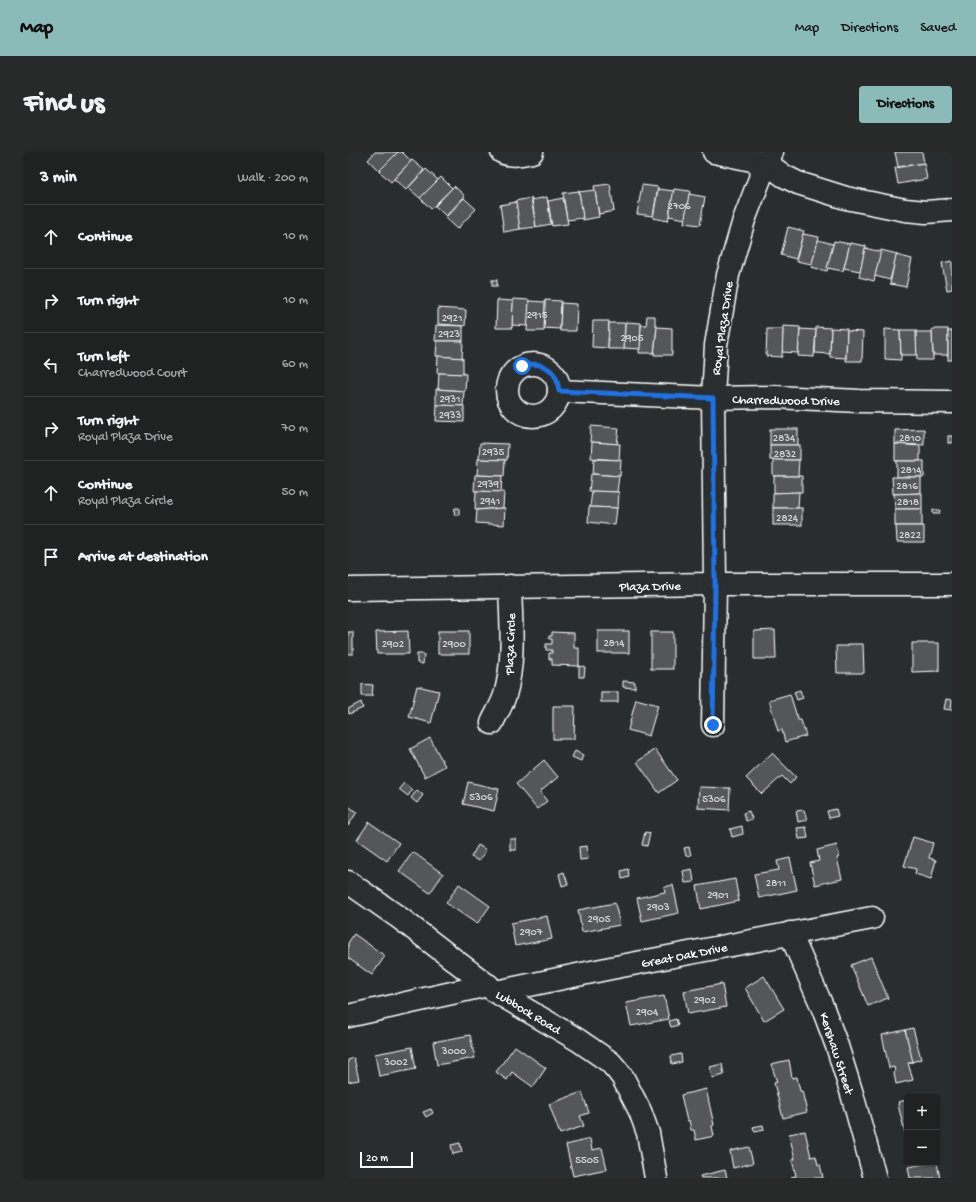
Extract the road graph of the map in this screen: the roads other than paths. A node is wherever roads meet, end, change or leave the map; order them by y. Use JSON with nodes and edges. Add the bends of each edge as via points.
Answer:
{"nodes":[{"id":1,"x":502,"y":152,"type":"edge"},
{"id":2,"x":532,"y":152,"type":"edge"},
{"id":3,"x":714,"y":152,"type":"edge"},
{"id":4,"x":769,"y":158,"type":"edge"},
{"id":5,"x":952,"y":210,"type":"edge"},
{"id":6,"x":559,"y":391,"type":"dead end"},
{"id":7,"x":713,"y":398,"type":"junction"},
{"id":8,"x":952,"y":402,"type":"edge"},
{"id":9,"x":715,"y":584,"type":"junction"},
{"id":10,"x":952,"y":584,"type":"edge"},
{"id":11,"x":510,"y":586,"type":"junction"},
{"id":12,"x":348,"y":589,"type":"edge"},
{"id":13,"x":492,"y":723,"type":"dead end"},
{"id":14,"x":713,"y":725,"type":"dead end"},
{"id":15,"x":348,"y":882,"type":"edge"},
{"id":16,"x":872,"y":918,"type":"dead end"},
{"id":17,"x":790,"y":933,"type":"junction"},
{"id":18,"x":492,"y":988,"type":"junction"},
{"id":19,"x":348,"y":1016,"type":"edge"},
{"id":20,"x":656,"y":1178,"type":"edge"},
{"id":21,"x":875,"y":1178,"type":"edge"}],
"edges":[{"from":1,"to":2,"type":"street"},
{"from":3,"to":4,"type":"street"},
{"from":4,"to":5,"type":"street","via":[[784,176],[846,198],[905,210]]},
{"from":4,"to":7,"type":"street","name":"Royal Plaza Drive","via":[[744,220],[728,275],[716,345]]},
{"from":6,"to":7,"type":"street","name":"Charredwood Drive"},
{"from":7,"to":8,"type":"street","name":"Charredwood Drive","via":[[775,397]]},
{"from":7,"to":9,"type":"street","name":"Royal Plaza Drive"},
{"from":9,"to":10,"type":"street","name":"Plaza Drive"},
{"from":9,"to":11,"type":"street","name":"Plaza Drive"},
{"from":9,"to":14,"type":"street","name":"Royal Plaza Drive"},
{"from":11,"to":12,"type":"street","name":"Plaza Drive"},
{"from":11,"to":13,"type":"street","name":"Plaza Circle","via":[[509,676],[505,696]]},
{"from":15,"to":18,"type":"street","name":"Lubbock Road"},
{"from":16,"to":17,"type":"street","name":"Great Oak Drive"},
{"from":17,"to":18,"type":"street","name":"Great Oak Drive"},
{"from":17,"to":21,"type":"street","name":"Kershaw Street","via":[[837,1046]]},
{"from":18,"to":19,"type":"street","name":"Great Oak Drive"},
{"from":18,"to":20,"type":"street","name":"Lubbock Road","via":[[578,1040],[617,1070],[632,1094],[648,1133]]}]}
